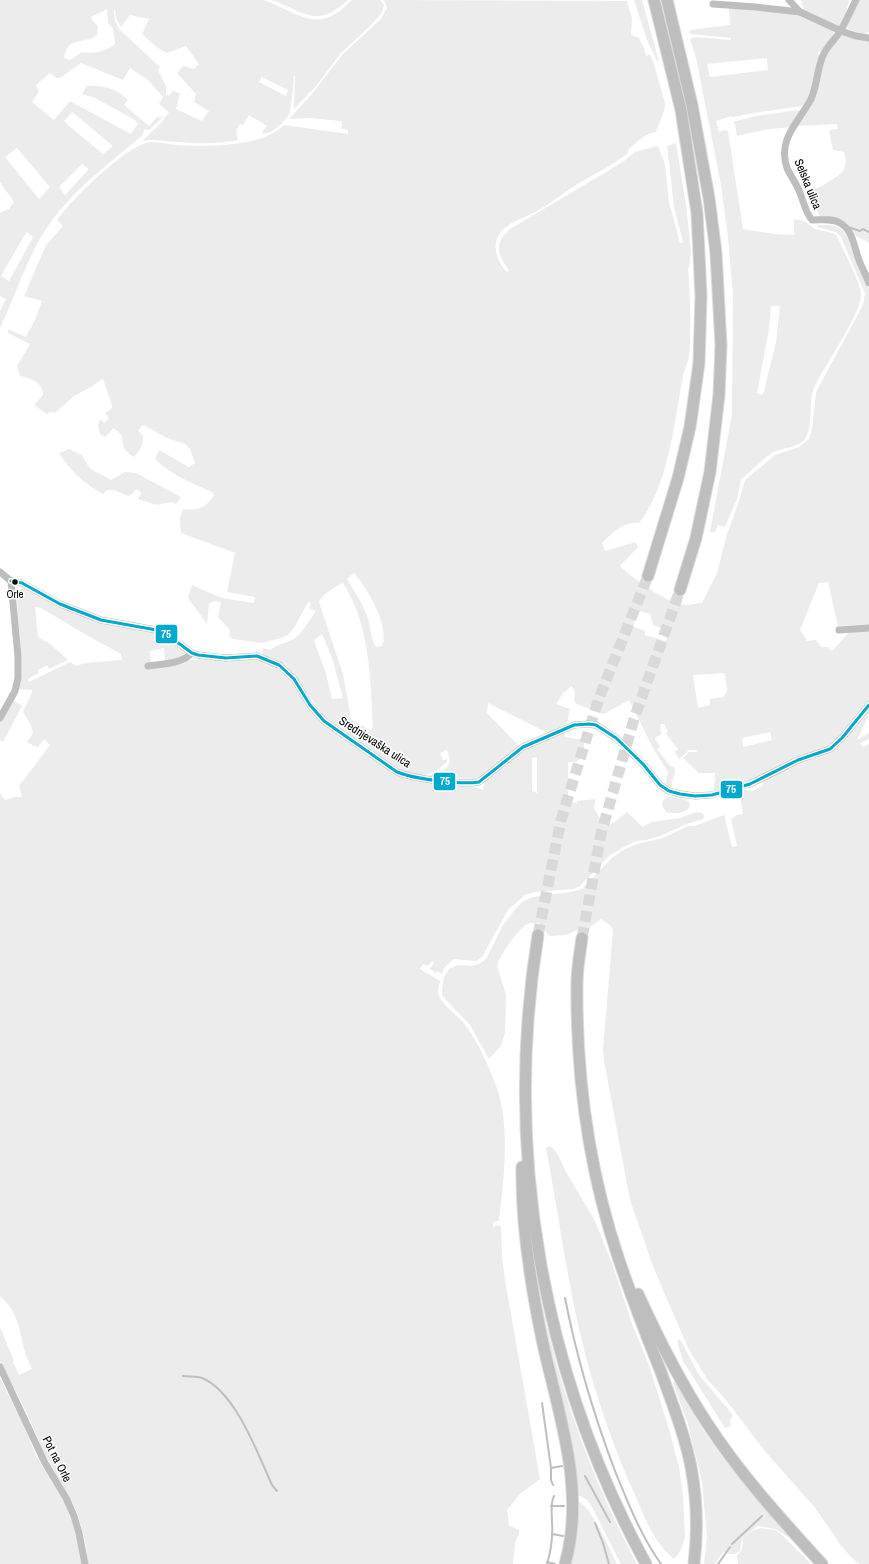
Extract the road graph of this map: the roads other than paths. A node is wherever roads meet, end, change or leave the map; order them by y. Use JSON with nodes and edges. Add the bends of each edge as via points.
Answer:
{"nodes":[{"id":1,"x":654,"y":0,"type":"edge"},
{"id":2,"x":667,"y":0,"type":"edge"},
{"id":3,"x":789,"y":0,"type":"edge"},
{"id":4,"x":856,"y":0,"type":"edge"},
{"id":5,"x":713,"y":4,"type":"dead end"},
{"id":6,"x":800,"y":12,"type":"junction"},
{"id":7,"x":840,"y":31,"type":"junction"},
{"id":8,"x":869,"y":38,"type":"edge"},
{"id":9,"x":869,"y":283,"type":"edge"},
{"id":10,"x":0,"y":572,"type":"edge"},
{"id":11,"x":648,"y":576,"type":"tunnel mouth"},
{"id":12,"x":11,"y":581,"type":"junction"},
{"id":13,"x":680,"y":590,"type":"tunnel mouth"},
{"id":14,"x":869,"y":628,"type":"edge"},
{"id":15,"x":840,"y":630,"type":"dead end"},
{"id":16,"x":192,"y":653,"type":"junction"},
{"id":17,"x":148,"y":666,"type":"dead end"},
{"id":18,"x":869,"y":705,"type":"edge"},
{"id":19,"x":0,"y":718,"type":"edge"},
{"id":20,"x":538,"y":935,"type":"tunnel mouth"},
{"id":21,"x":582,"y":938,"type":"tunnel mouth"},
{"id":22,"x":526,"y":1137,"type":"junction"},
{"id":23,"x":608,"y":1226,"type":"junction"},
{"id":24,"x":0,"y":1367,"type":"edge"},
{"id":25,"x":85,"y":1564,"type":"edge"},
{"id":26,"x":565,"y":1564,"type":"edge"},
{"id":27,"x":646,"y":1564,"type":"edge"},
{"id":28,"x":694,"y":1564,"type":"edge"},
{"id":29,"x":822,"y":1564,"type":"edge"}],
"edges":[{"from":1,"to":11,"type":"highway","via":[[681,110],[697,213],[701,292],[699,363],[690,426],[678,478]]},
{"from":2,"to":13,"type":"highway","via":[[692,105],[709,198],[716,253],[721,345],[719,395],[710,472],[696,538]]},
{"from":3,"to":6,"type":"street"},
{"from":4,"to":7,"type":"street","name":"Selska ulica"},
{"from":5,"to":6,"type":"street"},
{"from":6,"to":7,"type":"street"},
{"from":7,"to":8,"type":"street"},
{"from":7,"to":9,"type":"street","name":"Selska ulica","via":[[826,50],[811,98],[788,135],[784,155],[807,215],[812,220],[839,222],[847,229]]},
{"from":10,"to":12,"type":"street"},
{"from":12,"to":16,"type":"street","name":"Srednjevaška ulica","via":[[22,583],[60,604],[101,620],[162,632]]},
{"from":12,"to":19,"type":"street","via":[[18,678],[15,691]]},
{"from":14,"to":15,"type":"street"},
{"from":16,"to":17,"type":"street","via":[[173,662]]},
{"from":16,"to":18,"type":"street","name":"Srednjevaška ulica","via":[[209,657],[258,656],[279,665],[294,679],[310,705],[324,721],[397,772],[408,777],[431,780],[479,782],[522,748],[574,725],[589,724],[596,725],[616,738],[668,791],[695,796],[712,795],[750,784],[798,760],[830,749]]},
{"from":20,"to":22,"type":"highway","via":[[527,1024]]},
{"from":21,"to":23,"type":"highway","via":[[577,981],[579,1062],[591,1153]]},
{"from":22,"to":26,"type":"highway","via":[[522,1175],[527,1250],[541,1330],[568,1450],[572,1487],[572,1523]]},
{"from":22,"to":27,"type":"highway","via":[[537,1245],[547,1298],[565,1367],[600,1470]]},
{"from":23,"to":28,"type":"highway","via":[[687,1449],[696,1500]]},
{"from":23,"to":29,"type":"highway","via":[[618,1242],[650,1320],[707,1423],[760,1494]]},
{"from":24,"to":25,"type":"street","name":"Pot na Orle","via":[[45,1463],[74,1516]]}]}
